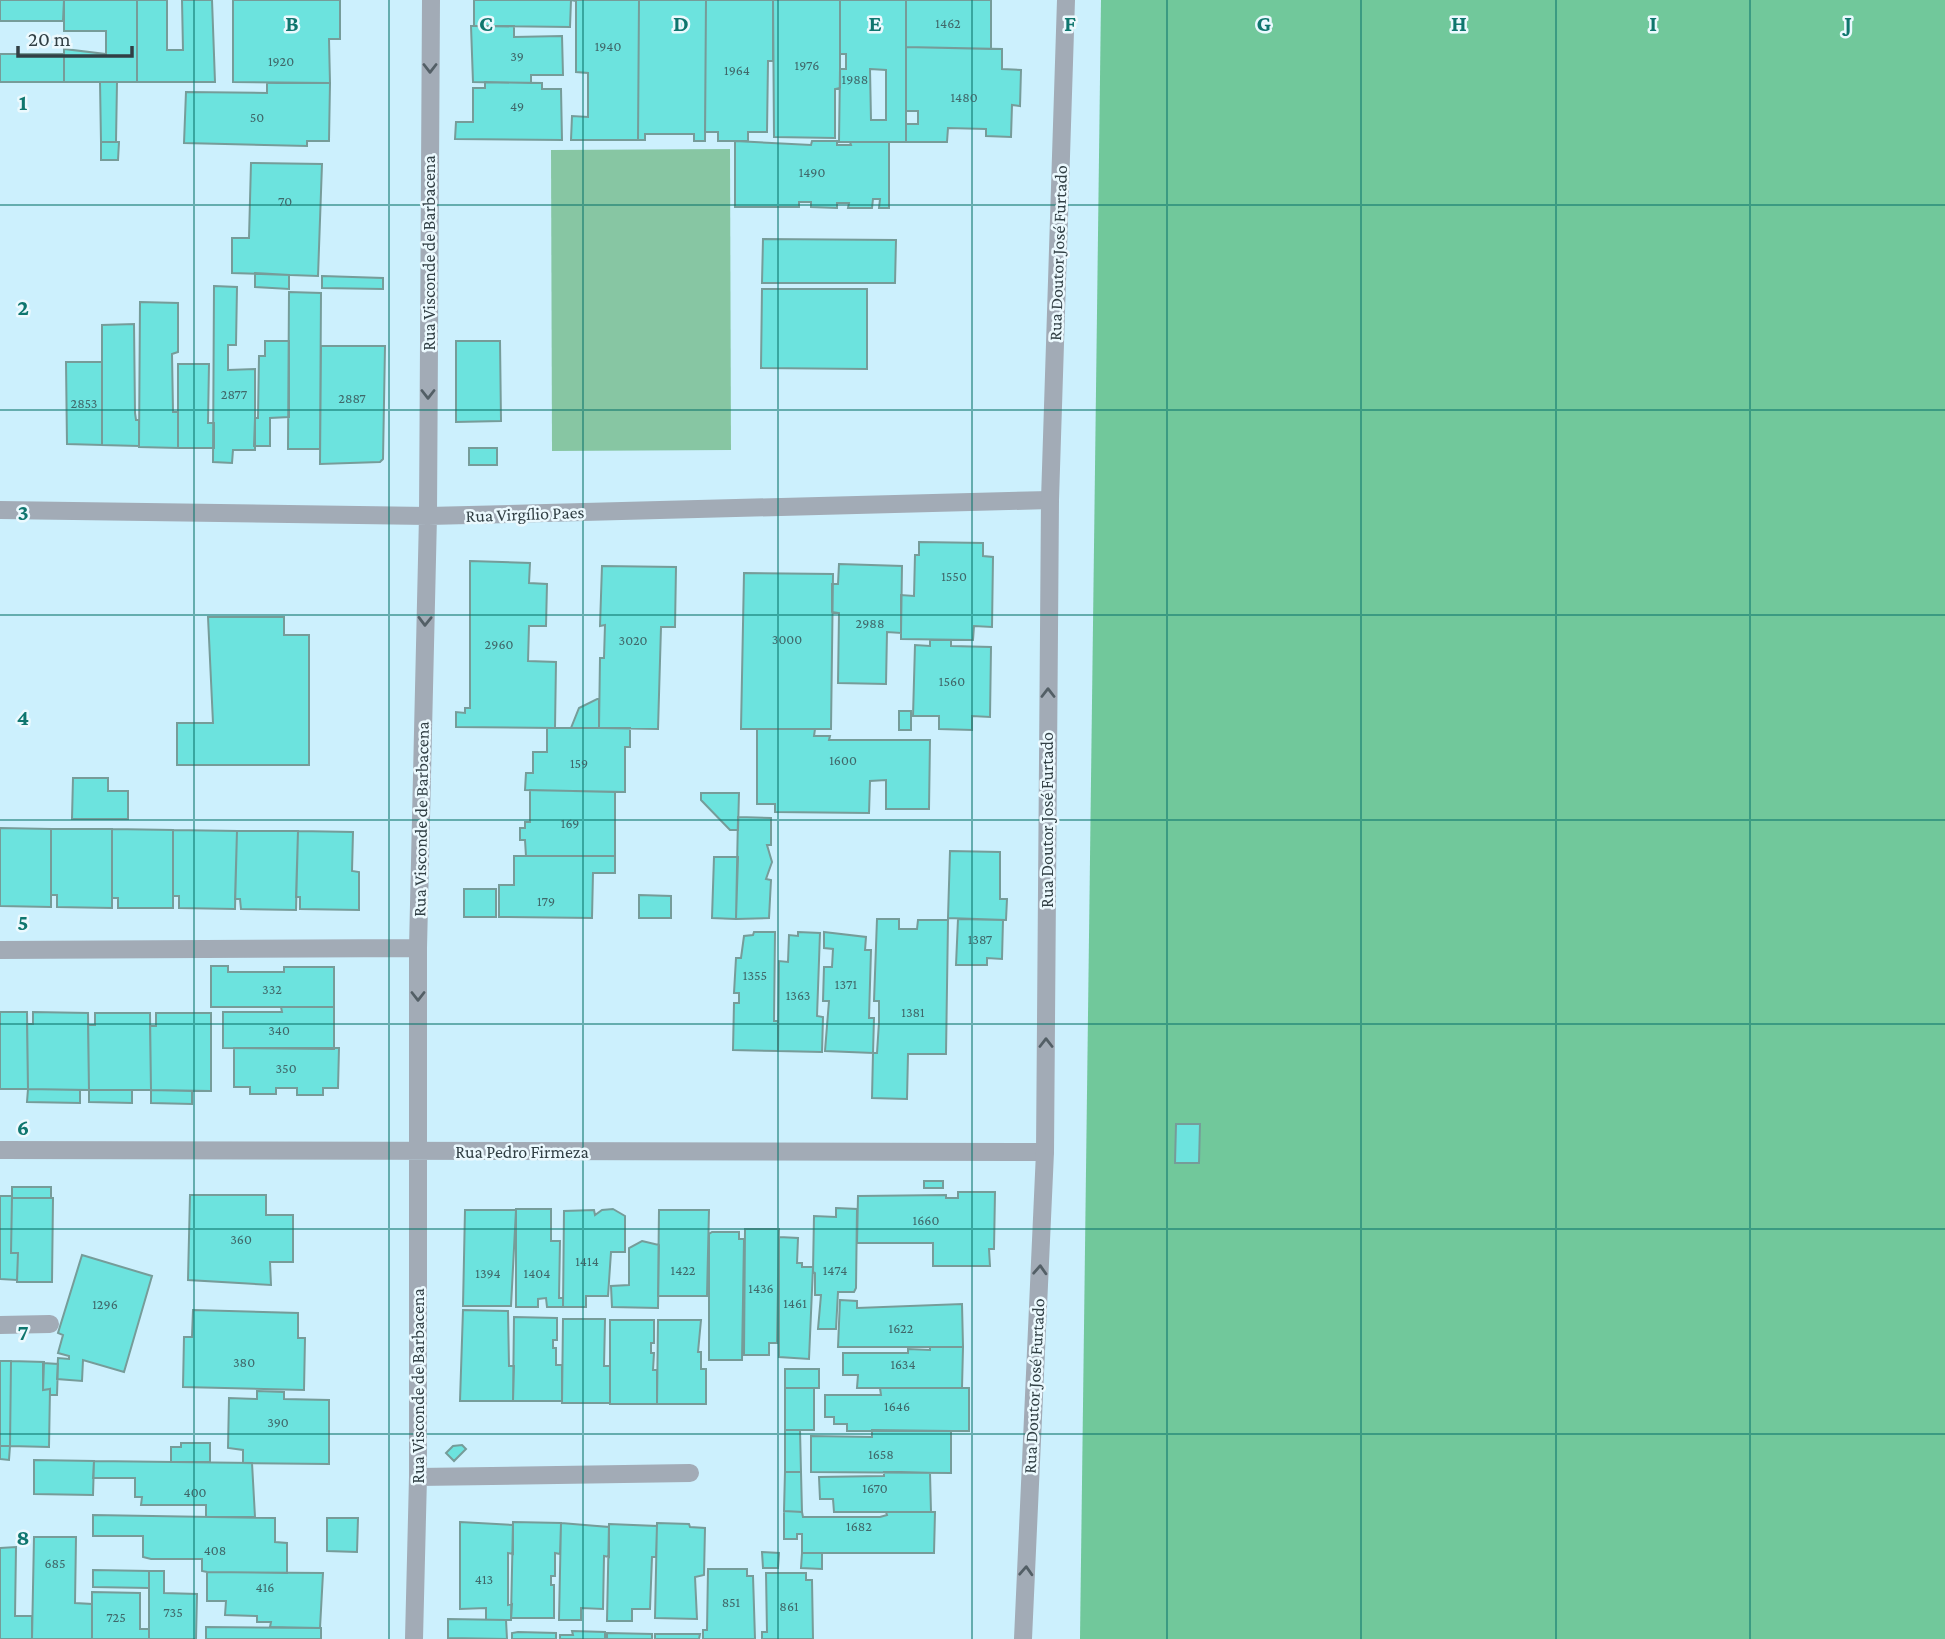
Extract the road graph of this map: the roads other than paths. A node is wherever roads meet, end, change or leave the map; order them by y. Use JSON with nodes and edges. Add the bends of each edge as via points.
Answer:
{"nodes":[{"id":1,"x":431,"y":0,"type":"edge"},
{"id":2,"x":1066,"y":0,"type":"edge"},
{"id":3,"x":1050,"y":500,"type":"junction"},
{"id":4,"x":0,"y":510,"type":"edge"},
{"id":5,"x":428,"y":516,"type":"junction"},
{"id":6,"x":418,"y":948,"type":"junction"},
{"id":7,"x":0,"y":950,"type":"edge"},
{"id":8,"x":0,"y":1150,"type":"edge"},
{"id":9,"x":419,"y":1152,"type":"junction"},
{"id":10,"x":1045,"y":1152,"type":"junction"},
{"id":11,"x":50,"y":1324,"type":"dead end"},
{"id":12,"x":0,"y":1325,"type":"edge"},
{"id":13,"x":690,"y":1473,"type":"dead end"},
{"id":14,"x":418,"y":1477,"type":"junction"},
{"id":15,"x":414,"y":1639,"type":"edge"},
{"id":16,"x":1023,"y":1639,"type":"edge"}],
"edges":[{"from":1,"to":5,"type":"street","name":"Rua Visconde de Barbacena","one_way":true},
{"from":2,"to":3,"type":"street","name":"Rua Doutor José Furtado"},
{"from":3,"to":5,"type":"street","name":"Rua Virgílio Paes"},
{"from":10,"to":3,"type":"street","name":"Rua Doutor José Furtado","one_way":true},
{"from":4,"to":5,"type":"street","name":"Rua Virgílio Paes"},
{"from":5,"to":6,"type":"street","name":"Rua Visconde de Barbacena","one_way":true},
{"from":6,"to":7,"type":"street"},
{"from":6,"to":9,"type":"street","name":"Rua Visconde de Barbacena","one_way":true},
{"from":8,"to":9,"type":"street","name":"Rua Pedro Firmeza"},
{"from":9,"to":10,"type":"street","name":"Rua Pedro Firmeza"},
{"from":9,"to":14,"type":"street","name":"Rua Visconde de Barbacena"},
{"from":16,"to":10,"type":"street","name":"Rua Doutor José Furtado","one_way":true},
{"from":11,"to":12,"type":"street"},
{"from":13,"to":14,"type":"street"},
{"from":14,"to":15,"type":"street","name":"Rua Visconde de Barbacena"}]}
